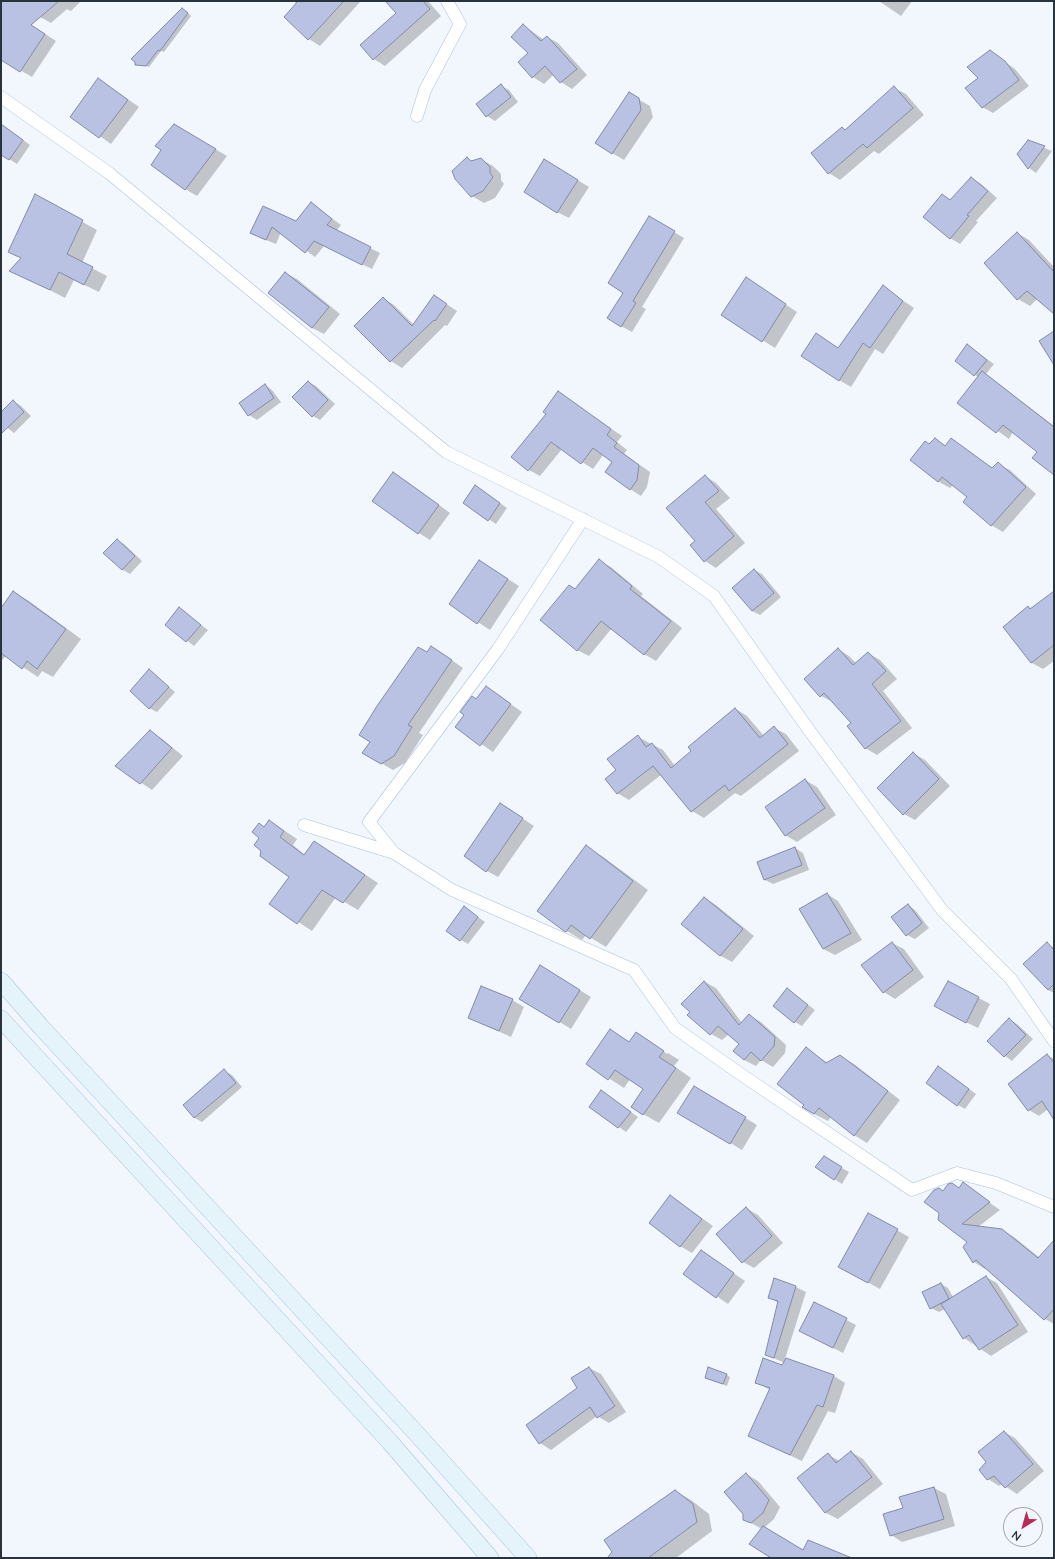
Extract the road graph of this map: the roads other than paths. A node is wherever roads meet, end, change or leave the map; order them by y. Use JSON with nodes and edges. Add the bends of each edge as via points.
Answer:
{"nodes":[{"id":1,"x":447,"y":1,"type":"edge"},
{"id":2,"x":1,"y":97,"type":"edge"},
{"id":3,"x":417,"y":116,"type":"dead end"},
{"id":4,"x":583,"y":520,"type":"junction"},
{"id":5,"x":304,"y":825,"type":"dead end"},
{"id":6,"x":394,"y":853,"type":"junction"},
{"id":7,"x":1,"y":981,"type":"edge"},
{"id":8,"x":1,"y":1019,"type":"edge"},
{"id":9,"x":1054,"y":1040,"type":"edge"},
{"id":10,"x":1054,"y":1207,"type":"edge"},
{"id":11,"x":490,"y":1558,"type":"edge"},
{"id":12,"x":528,"y":1558,"type":"edge"}],
"edges":[{"from":1,"to":3,"type":"street","via":[[460,24],[425,90]]},
{"from":2,"to":4,"type":"street","via":[[109,173],[446,452]]},
{"from":4,"to":6,"type":"street","via":[[498,649],[369,822]]},
{"from":4,"to":9,"type":"street","via":[[659,557],[714,596],[942,910],[1011,979]]},
{"from":5,"to":6,"type":"street"},
{"from":6,"to":10,"type":"street","via":[[452,890],[634,970],[675,1028],[912,1190],[957,1173],[996,1183]]},
{"from":7,"to":12,"type":"main road","via":[[416,1432]]},
{"from":8,"to":11,"type":"main road","via":[[390,1442]]}]}
